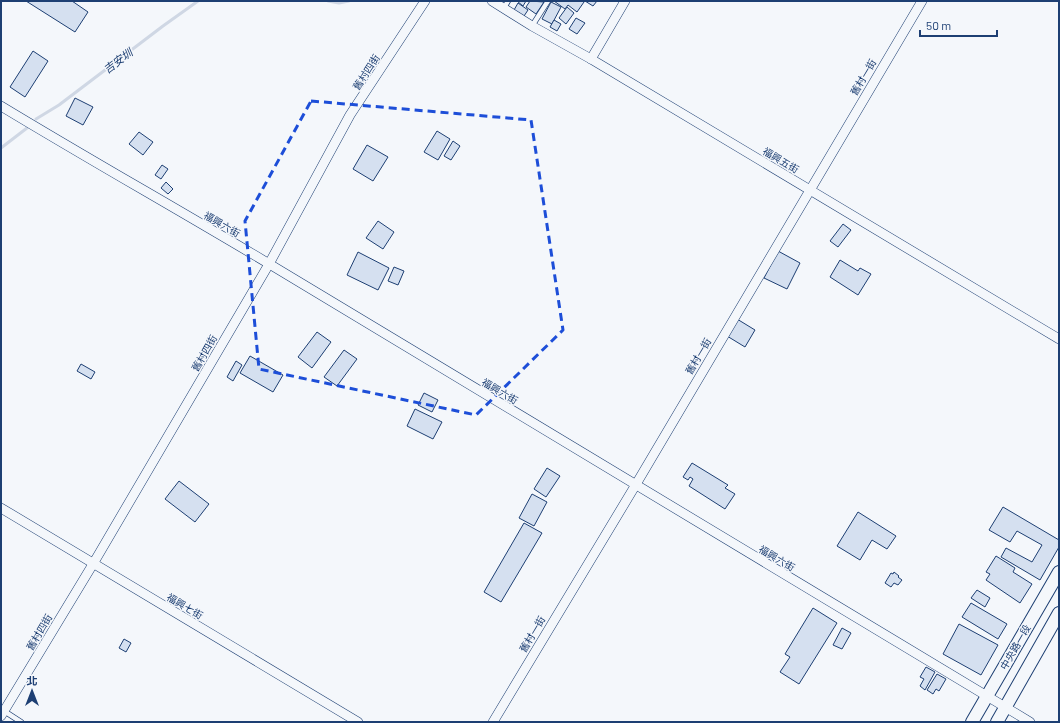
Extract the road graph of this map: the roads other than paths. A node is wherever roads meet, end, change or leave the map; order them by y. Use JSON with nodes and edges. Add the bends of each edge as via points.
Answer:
{"nodes":[{"id":1,"x":425,"y":1,"type":"edge"},
{"id":2,"x":492,"y":1,"type":"edge"},
{"id":3,"x":548,"y":1,"type":"edge"},
{"id":4,"x":625,"y":1,"type":"edge"},
{"id":5,"x":922,"y":1,"type":"edge"},
{"id":6,"x":506,"y":4,"type":"edge"},
{"id":7,"x":532,"y":26,"type":"junction"},
{"id":8,"x":591,"y":59,"type":"junction"},
{"id":9,"x":1,"y":106,"type":"edge"},
{"id":10,"x":810,"y":190,"type":"junction"},
{"id":11,"x":269,"y":264,"type":"junction"},
{"id":12,"x":1059,"y":339,"type":"edge"},
{"id":13,"x":635,"y":486,"type":"junction"},
{"id":14,"x":1,"y":508,"type":"edge"},
{"id":15,"x":93,"y":564,"type":"junction"},
{"id":16,"x":1059,"y":572,"type":"edge"},
{"id":17,"x":1059,"y":613,"type":"edge"},
{"id":18,"x":987,"y":696,"type":"junction"},
{"id":19,"x":1006,"y":708,"type":"junction"},
{"id":20,"x":2,"y":712,"type":"edge"},
{"id":21,"x":21,"y":722,"type":"edge"},
{"id":22,"x":358,"y":722,"type":"edge"},
{"id":23,"x":493,"y":722,"type":"edge"},
{"id":24,"x":972,"y":722,"type":"edge"},
{"id":25,"x":997,"y":722,"type":"edge"},
{"id":26,"x":1030,"y":722,"type":"edge"}],
"edges":[{"from":1,"to":11,"type":"street","name":"舊村四街","via":[[350,115]]},
{"from":2,"to":6,"type":"street","name":"福興五街"},
{"from":3,"to":7,"type":"lane"},
{"from":4,"to":8,"type":"street"},
{"from":5,"to":10,"type":"street","name":"舊村一街"},
{"from":6,"to":7,"type":"street","name":"福興五街"},
{"from":7,"to":8,"type":"street","name":"福興五街"},
{"from":8,"to":10,"type":"street","name":"福興五街"},
{"from":9,"to":11,"type":"street","name":"福興六街"},
{"from":10,"to":12,"type":"street","name":"福興五街"},
{"from":10,"to":13,"type":"street","name":"舊村一街"},
{"from":11,"to":13,"type":"street","name":"福興六街"},
{"from":11,"to":15,"type":"street","name":"舊村四街"},
{"from":13,"to":18,"type":"street","name":"福興六街"},
{"from":13,"to":23,"type":"street","name":"舊村一街"},
{"from":14,"to":15,"type":"street","name":"福興七街"},
{"from":15,"to":20,"type":"street","name":"舊村四街"},
{"from":15,"to":22,"type":"street","name":"福興七街"},
{"from":16,"to":18,"type":"street","name":"中央路一段"},
{"from":17,"to":19,"type":"street"},
{"from":18,"to":19,"type":"street","name":"福興六街"},
{"from":18,"to":24,"type":"street","name":"中央路一段"},
{"from":19,"to":25,"type":"street"},
{"from":19,"to":26,"type":"street","name":"福興六街"},
{"from":20,"to":21,"type":"lane"}]}
